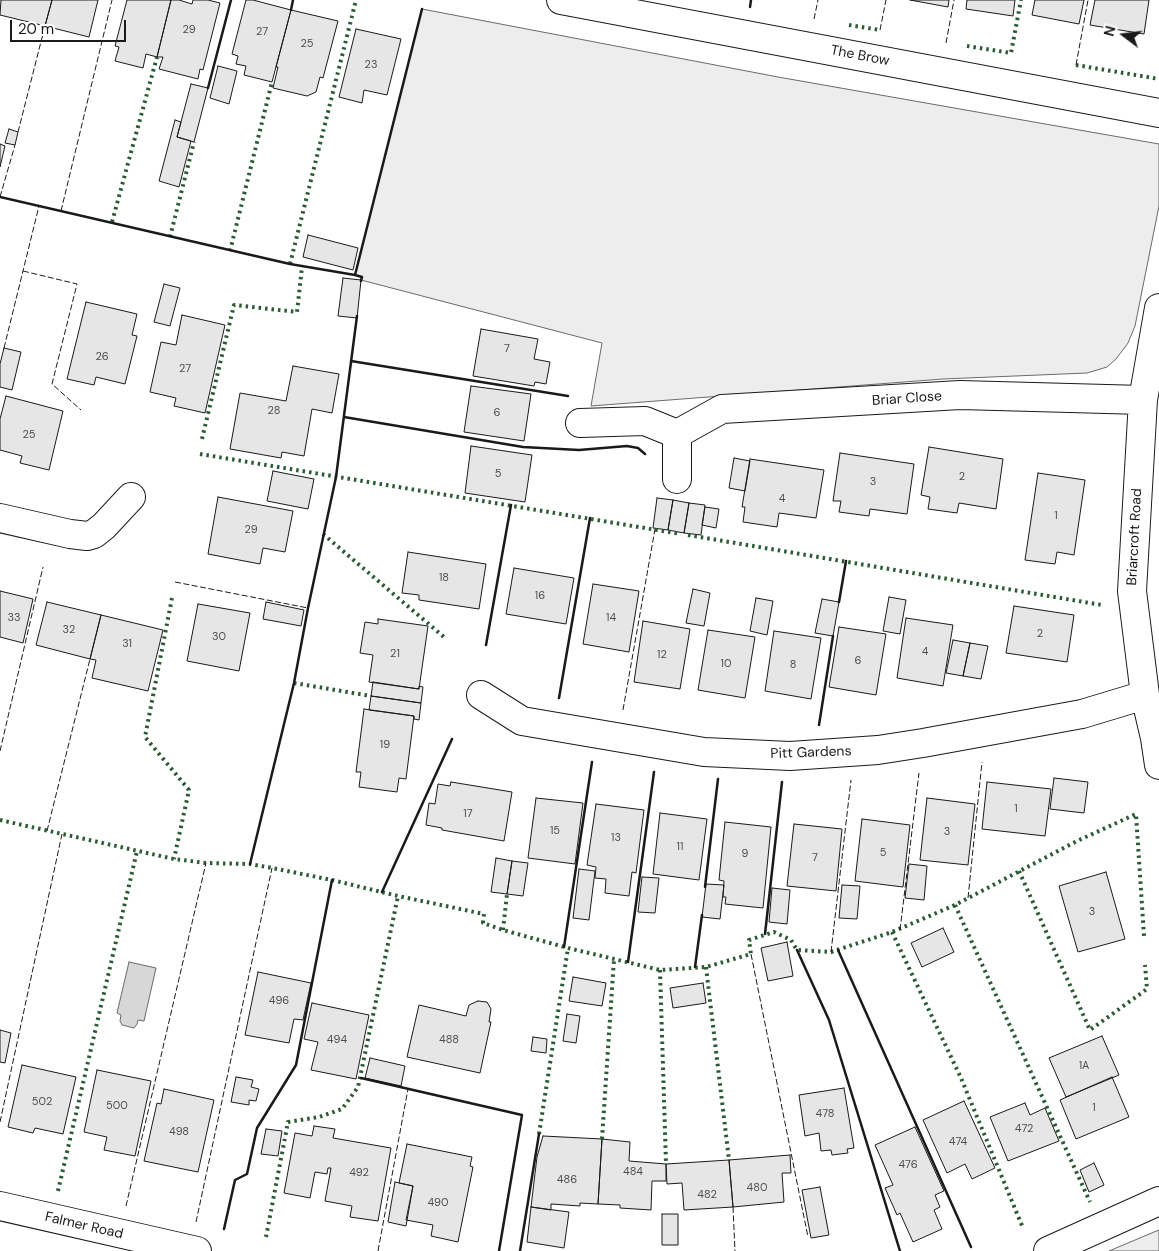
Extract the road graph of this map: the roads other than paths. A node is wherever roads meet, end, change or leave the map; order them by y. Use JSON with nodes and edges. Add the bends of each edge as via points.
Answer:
{"nodes":[{"id":1,"x":561,"y":0,"type":"edge"},
{"id":2,"x":1159,"y":113,"type":"edge"},
{"id":3,"x":1159,"y":308,"type":"edge"},
{"id":4,"x":1143,"y":400,"type":"junction"},
{"id":5,"x":580,"y":423,"type":"dead end"},
{"id":6,"x":677,"y":434,"type":"junction"},
{"id":7,"x":677,"y":479,"type":"dead end"},
{"id":8,"x":131,"y":497,"type":"dead end"},
{"id":9,"x":0,"y":518,"type":"edge"},
{"id":10,"x":481,"y":695,"type":"dead end"},
{"id":11,"x":1145,"y":695,"type":"junction"},
{"id":12,"x":1159,"y":766,"type":"edge"},
{"id":13,"x":1159,"y":1201,"type":"edge"},
{"id":14,"x":0,"y":1206,"type":"edge"},
{"id":15,"x":197,"y":1251,"type":"edge"},
{"id":16,"x":1048,"y":1251,"type":"edge"}],
"edges":[{"from":1,"to":2,"type":"street","name":"The Brow"},
{"from":3,"to":4,"type":"street","name":"Briarcroft Road"},
{"from":4,"to":6,"type":"street","name":"Briar Close","via":[[960,395],[722,409]]},
{"from":4,"to":11,"type":"street","name":"Briarcroft Road","via":[[1132,591]]},
{"from":5,"to":6,"type":"street","via":[[645,421]]},
{"from":6,"to":7,"type":"street"},
{"from":8,"to":9,"type":"street","via":[[104,526],[87,536]]},
{"from":10,"to":11,"type":"street","name":"Pitt Gardens","via":[[522,721],[704,752],[790,756],[878,750],[923,743],[1082,714]]},
{"from":11,"to":12,"type":"street","name":"Briarcroft Road"},
{"from":13,"to":16,"type":"street"},
{"from":14,"to":15,"type":"street","name":"Falmer Road"}]}
